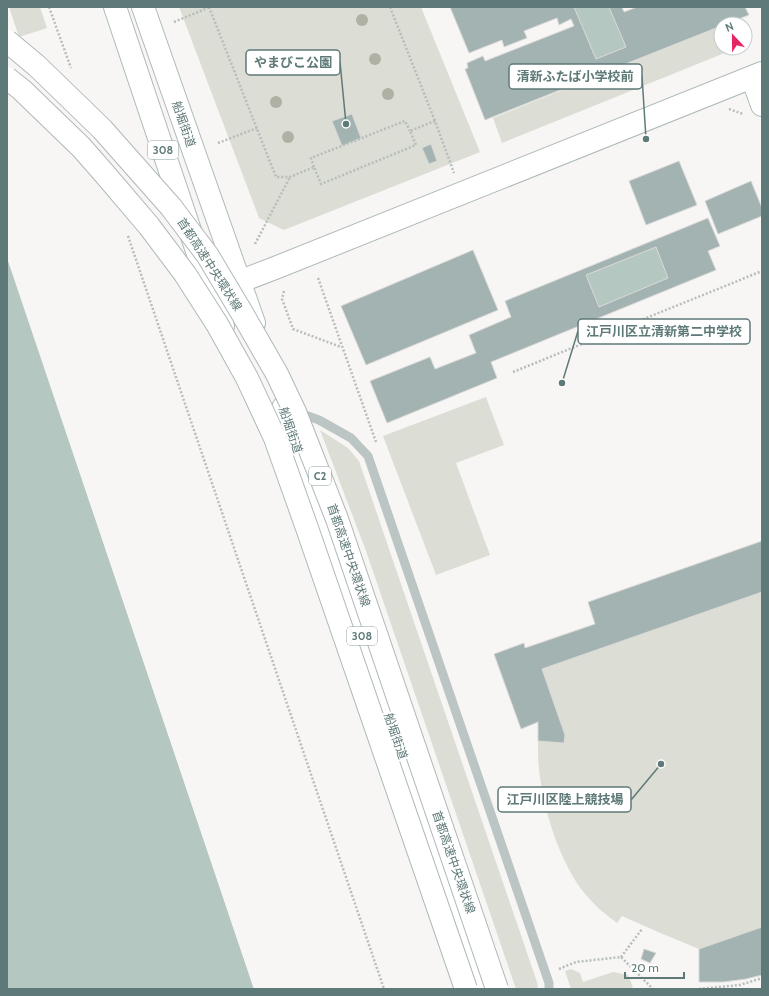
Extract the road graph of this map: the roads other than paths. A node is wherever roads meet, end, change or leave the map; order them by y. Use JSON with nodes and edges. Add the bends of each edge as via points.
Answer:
{"nodes":[{"id":1,"x":115,"y":7,"type":"edge"},
{"id":2,"x":143,"y":7,"type":"edge"},
{"id":3,"x":7,"y":41,"type":"edge"},
{"id":4,"x":757,"y":75,"type":"edge"},
{"id":5,"x":7,"y":78,"type":"edge"},
{"id":6,"x":754,"y":110,"type":"edge"},
{"id":7,"x":240,"y":282,"type":"junction"},
{"id":8,"x":211,"y":292,"type":"junction"},
{"id":9,"x":282,"y":407,"type":"junction"},
{"id":10,"x":457,"y":989,"type":"edge"},
{"id":11,"x":466,"y":989,"type":"edge"},
{"id":12,"x":486,"y":989,"type":"edge"},
{"id":13,"x":497,"y":989,"type":"edge"},
{"id":14,"x":549,"y":989,"type":"edge"}],
"edges":[{"from":1,"to":8,"type":"main road","number":"308"},
{"from":2,"to":7,"type":"main road","name":"船堀街道","number":"308"},
{"from":3,"to":13,"type":"main road","name":"首都高速中央環状線","number":"C2","bridge":true,"via":[[102,128],[172,207],[208,256],[278,374],[337,519]]},
{"from":4,"to":6,"type":"main road"},
{"from":4,"to":7,"type":"main road"},
{"from":5,"to":11,"type":"main road","number":"C2","bridge":true,"via":[[81,147],[149,226],[185,274],[247,378],[275,438]]},
{"from":7,"to":8,"type":"main road"},
{"from":7,"to":9,"type":"main road","name":"船堀街道","number":"308"},
{"from":8,"to":10,"type":"main road","number":"308"},
{"from":9,"to":12,"type":"main road","name":"船堀街道","number":"308","via":[[449,890]]},
{"from":9,"to":14,"type":"lane","via":[[319,420],[351,438],[368,456]]}]}
